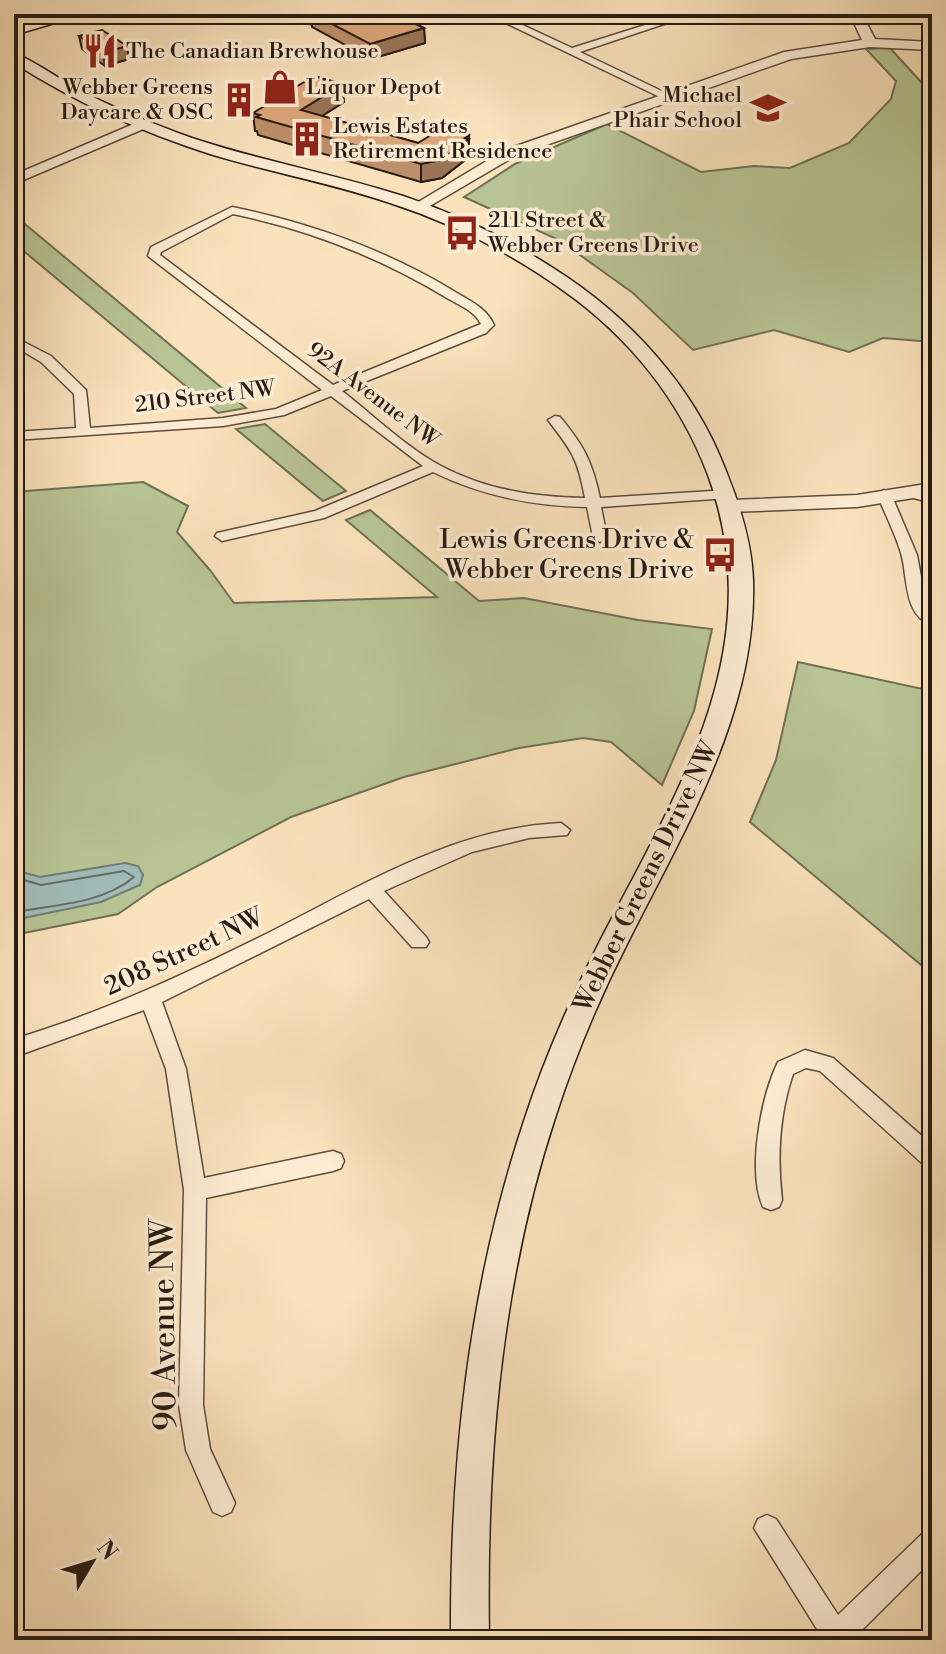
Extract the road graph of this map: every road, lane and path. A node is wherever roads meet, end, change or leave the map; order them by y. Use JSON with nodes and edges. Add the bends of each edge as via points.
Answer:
{"nodes":[{"id":1,"x":78,"y":14,"type":"edge"},
{"id":2,"x":492,"y":14,"type":"edge"},
{"id":3,"x":689,"y":14,"type":"edge"},
{"id":4,"x":856,"y":14,"type":"edge"},
{"id":5,"x":14,"y":31,"type":"edge"},
{"id":6,"x":870,"y":43,"type":"junction"},
{"id":7,"x":932,"y":46,"type":"edge"},
{"id":8,"x":570,"y":52,"type":"junction"},
{"id":9,"x":14,"y":58,"type":"edge"},
{"id":10,"x":666,"y":97,"type":"junction"},
{"id":11,"x":143,"y":124,"type":"junction"},
{"id":12,"x":14,"y":180,"type":"edge"},
{"id":13,"x":418,"y":207,"type":"junction"},
{"id":14,"x":384,"y":259,"type":"junction"},
{"id":15,"x":367,"y":267,"type":"dead end"},
{"id":16,"x":18,"y":343,"type":"dead end"},
{"id":17,"x":332,"y":393,"type":"junction"},
{"id":18,"x":555,"y":420,"type":"dead end"},
{"id":19,"x":83,"y":431,"type":"junction"},
{"id":20,"x":14,"y":436,"type":"edge"},
{"id":21,"x":433,"y":467,"type":"junction"},
{"id":22,"x":932,"y":489,"type":"edge"},
{"id":23,"x":908,"y":492,"type":"junction"},
{"id":24,"x":884,"y":494,"type":"junction"},
{"id":25,"x":932,"y":499,"type":"edge"},
{"id":26,"x":729,"y":500,"type":"junction"},
{"id":27,"x":593,"y":503,"type":"junction"},
{"id":28,"x":222,"y":536,"type":"dead end"},
{"id":29,"x":600,"y":537,"type":"dead end"},
{"id":30,"x":932,"y":620,"type":"edge"},
{"id":31,"x":561,"y":830,"type":"dead end"},
{"id":32,"x":372,"y":890,"type":"junction"},
{"id":33,"x":419,"y":942,"type":"dead end"},
{"id":34,"x":151,"y":1000,"type":"junction"},
{"id":35,"x":14,"y":1048,"type":"edge"},
{"id":36,"x":932,"y":1158,"type":"edge"},
{"id":37,"x":333,"y":1161,"type":"dead end"},
{"id":38,"x":195,"y":1190,"type":"junction"},
{"id":39,"x":771,"y":1200,"type":"dead end"},
{"id":40,"x":222,"y":1503,"type":"dead end"},
{"id":41,"x":767,"y":1528,"type":"dead end"},
{"id":42,"x":932,"y":1542,"type":"edge"},
{"id":43,"x":835,"y":1639,"type":"edge"},
{"id":44,"x":470,"y":1640,"type":"edge"}],
"edges":[{"from":1,"to":5,"type":"main road"},
{"from":2,"to":8,"type":"street"},
{"from":3,"to":8,"type":"street"},
{"from":4,"to":6,"type":"street"},
{"from":6,"to":7,"type":"street"},
{"from":6,"to":10,"type":"street","via":[[789,55]]},
{"from":8,"to":10,"type":"street"},
{"from":9,"to":11,"type":"main road","name":"Webber Greens Drive NW","via":[[87,100]]},
{"from":10,"to":13,"type":"street","via":[[510,153]]},
{"from":11,"to":12,"type":"street"},
{"from":11,"to":13,"type":"main road","name":"Webber Greens Drive NW","via":[[237,157]]},
{"from":13,"to":26,"type":"main road","name":"Webber Greens Drive NW","via":[[528,259],[617,325],[669,382],[693,419]]},
{"from":14,"to":15,"type":"street"},
{"from":14,"to":17,"type":"street","name":"210 Street NW","via":[[435,284],[482,314],[488,325]]},
{"from":14,"to":17,"type":"street","name":"92A Avenue NW","via":[[321,233],[232,210],[155,250],[154,256]]},
{"from":16,"to":19,"type":"street","via":[[46,359],[81,393]]},
{"from":17,"to":19,"type":"street","name":"210 Street NW","via":[[279,412],[223,422]]},
{"from":17,"to":21,"type":"street","name":"92A Avenue NW"},
{"from":18,"to":27,"type":"street","via":[[581,455]]},
{"from":19,"to":20,"type":"street","name":"210 Street NW"},
{"from":21,"to":27,"type":"street","name":"92A Avenue NW","via":[[515,497]]},
{"from":21,"to":28,"type":"street","via":[[319,515]]},
{"from":22,"to":23,"type":"street"},
{"from":23,"to":24,"type":"street"},
{"from":23,"to":25,"type":"street"},
{"from":24,"to":26,"type":"street","via":[[857,501]]},
{"from":24,"to":30,"type":"street","via":[[909,555],[917,598]]},
{"from":26,"to":27,"type":"street","name":"92A Avenue NW","via":[[633,509]]},
{"from":26,"to":44,"type":"main road","name":"Webber Greens Drive NW","via":[[742,599],[728,699],[696,781],[578,1016],[532,1143],[503,1258],[478,1435]]},
{"from":27,"to":29,"type":"street"},
{"from":31,"to":32,"type":"street","name":"208 Street NW","via":[[490,836]]},
{"from":32,"to":33,"type":"street"},
{"from":32,"to":34,"type":"street","name":"208 Street NW"},
{"from":34,"to":35,"type":"street","name":"208 Street NW"},
{"from":34,"to":38,"type":"street","name":"90 Avenue NW","via":[[176,1069]]},
{"from":36,"to":39,"type":"street","via":[[826,1064],[805,1059],[785,1068],[768,1125]]},
{"from":37,"to":38,"type":"street","name":"90 Avenue NW"},
{"from":38,"to":40,"type":"street","name":"90 Avenue NW","via":[[191,1405],[198,1450]]},
{"from":41,"to":43,"type":"street"},
{"from":42,"to":43,"type":"street"}]}
